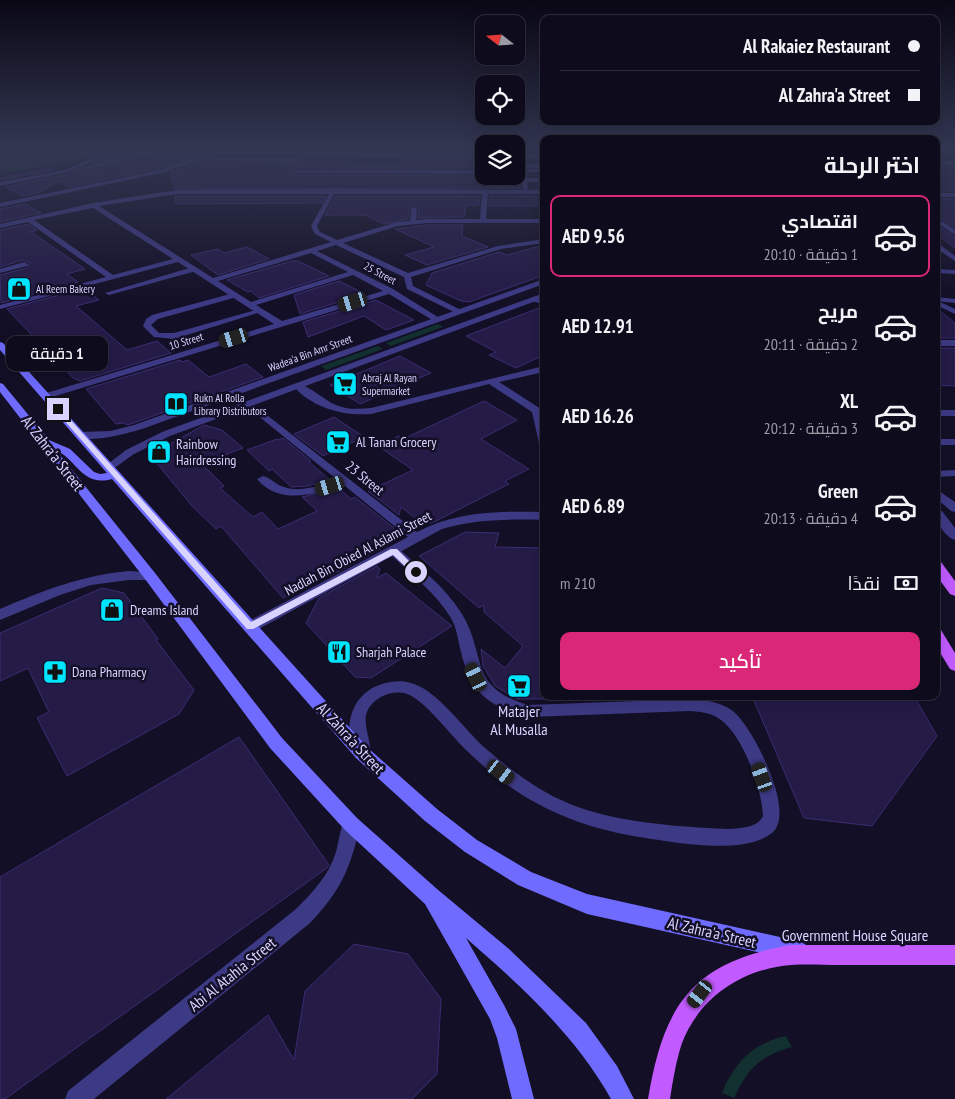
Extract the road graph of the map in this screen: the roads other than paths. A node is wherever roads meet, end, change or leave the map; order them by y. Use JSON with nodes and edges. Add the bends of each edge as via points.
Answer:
{"nodes":[{"id":1,"x":23,"y":200,"type":"edge"},
{"id":2,"x":117,"y":200,"type":"edge"},
{"id":3,"x":328,"y":200,"type":"edge"},
{"id":4,"x":484,"y":200,"type":"edge"},
{"id":5,"x":0,"y":205,"type":"edge"},
{"id":6,"x":93,"y":205,"type":"junction"},
{"id":7,"x":414,"y":209,"type":"dead end"},
{"id":8,"x":28,"y":219,"type":"junction"},
{"id":9,"x":413,"y":221,"type":"junction"},
{"id":10,"x":483,"y":221,"type":"junction"},
{"id":11,"x":540,"y":221,"type":"edge"},
{"id":12,"x":940,"y":222,"type":"edge"},
{"id":13,"x":0,"y":226,"type":"edge"},
{"id":14,"x":955,"y":233,"type":"edge"},
{"id":15,"x":335,"y":242,"type":"junction"},
{"id":16,"x":540,"y":242,"type":"edge"},
{"id":17,"x":940,"y":247,"type":"edge"},
{"id":18,"x":311,"y":250,"type":"junction"},
{"id":19,"x":179,"y":260,"type":"junction"},
{"id":20,"x":955,"y":260,"type":"edge"},
{"id":21,"x":24,"y":264,"type":"dead end"},
{"id":22,"x":193,"y":269,"type":"junction"},
{"id":23,"x":0,"y":271,"type":"edge"},
{"id":24,"x":940,"y":271,"type":"edge"},
{"id":25,"x":354,"y":272,"type":"junction"},
{"id":26,"x":955,"y":272,"type":"edge"},
{"id":27,"x":406,"y":276,"type":"junction"},
{"id":28,"x":112,"y":278,"type":"junction"},
{"id":29,"x":211,"y":280,"type":"junction"},
{"id":30,"x":540,"y":282,"type":"edge"},
{"id":31,"x":390,"y":291,"type":"junction"},
{"id":32,"x":109,"y":293,"type":"dead end"},
{"id":33,"x":234,"y":295,"type":"junction"},
{"id":34,"x":955,"y":299,"type":"edge"},
{"id":35,"x":539,"y":300,"type":"edge"},
{"id":36,"x":940,"y":300,"type":"edge"},
{"id":37,"x":940,"y":303,"type":"edge"},
{"id":38,"x":249,"y":305,"type":"junction"},
{"id":39,"x":0,"y":307,"type":"edge"},
{"id":40,"x":260,"y":311,"type":"junction"},
{"id":41,"x":458,"y":312,"type":"junction"},
{"id":42,"x":955,"y":312,"type":"edge"},
{"id":43,"x":437,"y":319,"type":"junction"},
{"id":44,"x":280,"y":324,"type":"junction"},
{"id":45,"x":940,"y":343,"type":"edge"},
{"id":46,"x":955,"y":343,"type":"edge"},
{"id":47,"x":0,"y":345,"type":"edge"},
{"id":48,"x":540,"y":370,"type":"edge"},
{"id":49,"x":289,"y":373,"type":"junction"},
{"id":50,"x":491,"y":381,"type":"junction"},
{"id":51,"x":0,"y":386,"type":"edge"},
{"id":52,"x":298,"y":386,"type":"junction"},
{"id":53,"x":46,"y":396,"type":"junction"},
{"id":54,"x":249,"y":404,"type":"junction"},
{"id":55,"x":940,"y":413,"type":"edge"},
{"id":56,"x":955,"y":413,"type":"edge"},
{"id":57,"x":207,"y":419,"type":"junction"},
{"id":58,"x":540,"y":425,"type":"edge"},
{"id":59,"x":81,"y":435,"type":"junction"},
{"id":60,"x":46,"y":442,"type":"junction"},
{"id":61,"x":940,"y":442,"type":"edge"},
{"id":62,"x":955,"y":442,"type":"edge"},
{"id":63,"x":940,"y":468,"type":"edge"},
{"id":64,"x":112,"y":470,"type":"junction"},
{"id":65,"x":954,"y":473,"type":"edge"},
{"id":66,"x":940,"y":474,"type":"edge"},
{"id":67,"x":263,"y":480,"type":"dead end"},
{"id":68,"x":346,"y":481,"type":"junction"},
{"id":69,"x":940,"y":496,"type":"edge"},
{"id":70,"x":955,"y":510,"type":"edge"},
{"id":71,"x":940,"y":514,"type":"edge"},
{"id":72,"x":540,"y":516,"type":"edge"},
{"id":73,"x":940,"y":518,"type":"edge"},
{"id":74,"x":955,"y":536,"type":"edge"},
{"id":75,"x":416,"y":537,"type":"junction"},
{"id":76,"x":394,"y":551,"type":"junction"},
{"id":77,"x":940,"y":570,"type":"edge"},
{"id":78,"x":150,"y":576,"type":"junction"},
{"id":79,"x":955,"y":591,"type":"edge"},
{"id":80,"x":0,"y":615,"type":"edge"},
{"id":81,"x":250,"y":627,"type":"junction"},
{"id":82,"x":940,"y":641,"type":"edge"},
{"id":83,"x":955,"y":665,"type":"edge"},
{"id":84,"x":362,"y":753,"type":"junction"},
{"id":85,"x":351,"y":824,"type":"junction"},
{"id":86,"x":430,"y":896,"type":"junction"},
{"id":87,"x":816,"y":955,"type":"junction"},
{"id":88,"x":955,"y":955,"type":"edge"},
{"id":89,"x":76,"y":1099,"type":"edge"},
{"id":90,"x":523,"y":1099,"type":"edge"},
{"id":91,"x":623,"y":1099,"type":"edge"},
{"id":92,"x":659,"y":1099,"type":"edge"}],
"edges":[{"from":1,"to":5,"type":"street"},
{"from":2,"to":6,"type":"street"},
{"from":3,"to":15,"type":"street","via":[[314,228]]},
{"from":4,"to":10,"type":"street"},
{"from":6,"to":8,"type":"street"},
{"from":6,"to":19,"type":"street"},
{"from":7,"to":9,"type":"street"},
{"from":8,"to":13,"type":"street"},
{"from":8,"to":28,"type":"street"},
{"from":9,"to":10,"type":"street"},
{"from":9,"to":15,"type":"street"},
{"from":10,"to":11,"type":"street"},
{"from":12,"to":14,"type":"street"},
{"from":15,"to":18,"type":"street"},
{"from":15,"to":27,"type":"street"},
{"from":16,"to":27,"type":"street","via":[[500,247]]},
{"from":17,"to":20,"type":"street"},
{"from":18,"to":25,"type":"street","name":"25 Street"},
{"from":18,"to":29,"type":"street"},
{"from":19,"to":22,"type":"street"},
{"from":19,"to":28,"type":"street"},
{"from":21,"to":23,"type":"street"},
{"from":22,"to":29,"type":"street"},
{"from":22,"to":32,"type":"street"},
{"from":24,"to":26,"type":"street"},
{"from":25,"to":31,"type":"street","name":"25 Street"},
{"from":25,"to":38,"type":"street"},
{"from":27,"to":41,"type":"street","via":[[410,287]]},
{"from":28,"to":39,"type":"street"},
{"from":29,"to":33,"type":"street"},
{"from":30,"to":41,"type":"street","name":"Wadea'a Bin Amr Street"},
{"from":31,"to":43,"type":"street","name":"25 Street"},
{"from":31,"to":44,"type":"street","name":"10 Street"},
{"from":33,"to":38,"type":"street"},
{"from":33,"to":40,"type":"street","via":[[155,317],[147,326],[160,336],[174,336]]},
{"from":34,"to":36,"type":"street"},
{"from":35,"to":52,"type":"street","name":"Wadea'a Bin Amr Street"},
{"from":37,"to":42,"type":"street"},
{"from":38,"to":40,"type":"street"},
{"from":40,"to":44,"type":"street"},
{"from":41,"to":43,"type":"street","name":"Wadea'a Bin Amr Street"},
{"from":43,"to":49,"type":"street","name":"Wadea'a Bin Amr Street"},
{"from":44,"to":53,"type":"street","name":"10 Street"},
{"from":45,"to":46,"type":"street"},
{"from":47,"to":53,"type":"main road","name":"Al Zahra'a Street"},
{"from":48,"to":50,"type":"street"},
{"from":49,"to":57,"type":"street","via":[[211,408],[205,415]]},
{"from":49,"to":59,"type":"street","name":"Wadea'a Bin Amr Street","via":[[138,427],[111,434]]},
{"from":50,"to":52,"type":"street","via":[[358,413],[334,410]]},
{"from":50,"to":58,"type":"street","via":[[537,412]]},
{"from":51,"to":60,"type":"main road","name":"Al Zahra'a Street"},
{"from":52,"to":54,"type":"street","name":"Wadea'a Bin Amr Street"},
{"from":53,"to":59,"type":"main road","name":"Al Zahra'a Street"},
{"from":54,"to":57,"type":"street","name":"Wadea'a Bin Amr Street"},
{"from":54,"to":68,"type":"street","name":"23 Street"},
{"from":55,"to":56,"type":"street"},
{"from":57,"to":64,"type":"street","name":"Wadea'a Bin Amr Street","via":[[130,452]]},
{"from":59,"to":64,"type":"main road","name":"Al Zahra'a Street"},
{"from":60,"to":64,"type":"main road","via":[[67,452],[92,476],[104,478]]},
{"from":60,"to":78,"type":"main road","name":"Al Zahra'a Street"},
{"from":61,"to":62,"type":"street"},
{"from":63,"to":65,"type":"street"},
{"from":64,"to":81,"type":"main road","name":"Al Zahra'a Street"},
{"from":65,"to":66,"type":"street"},
{"from":67,"to":68,"type":"street","via":[[282,492],[298,493]]},
{"from":68,"to":75,"type":"street","name":"23 Street"},
{"from":69,"to":70,"type":"street"},
{"from":70,"to":71,"type":"street"},
{"from":72,"to":75,"type":"street","name":"Nadlah Bin Obied Al Aslami Street","via":[[483,515],[438,526]]},
{"from":73,"to":74,"type":"street"},
{"from":75,"to":76,"type":"street","name":"Nadlah Bin Obied Al Aslami Street"},
{"from":76,"to":81,"type":"street","name":"Nadlah Bin Obied Al Aslami Street"},
{"from":76,"to":84,"type":"street","via":[[449,604],[463,632],[472,667],[481,686],[493,698],[509,707],[528,711],[691,705],[716,710],[728,716],[743,735],[772,803],[772,816],[766,827],[755,834],[719,838],[589,819],[526,791],[480,754],[420,694],[401,687],[381,690],[364,702],[358,720]]},
{"from":77,"to":79,"type":"main road"},
{"from":78,"to":80,"type":"street","via":[[114,576],[75,584]]},
{"from":78,"to":85,"type":"main road","name":"Al Zahra'a Street","via":[[276,743]]},
{"from":81,"to":84,"type":"main road","name":"Al Zahra'a Street"},
{"from":82,"to":83,"type":"main road"},
{"from":84,"to":87,"type":"main road","name":"Al Zahra'a Street","via":[[471,846],[511,871],[556,893],[587,904]]},
{"from":85,"to":86,"type":"main road","name":"Al Zahra'a Street"},
{"from":85,"to":89,"type":"street","name":"Abi Al Atahia Street","via":[[347,849],[324,896]]},
{"from":86,"to":90,"type":"main road","via":[[497,1012],[508,1037]]},
{"from":86,"to":91,"type":"main road","name":"Al Zahra'a Street","via":[[502,956],[578,1031]]},
{"from":87,"to":88,"type":"main road","name":"Government House Square"},
{"from":87,"to":92,"type":"main road","name":"Government House Square","via":[[765,958],[741,966],[700,994],[671,1042],[662,1072]]}]}
